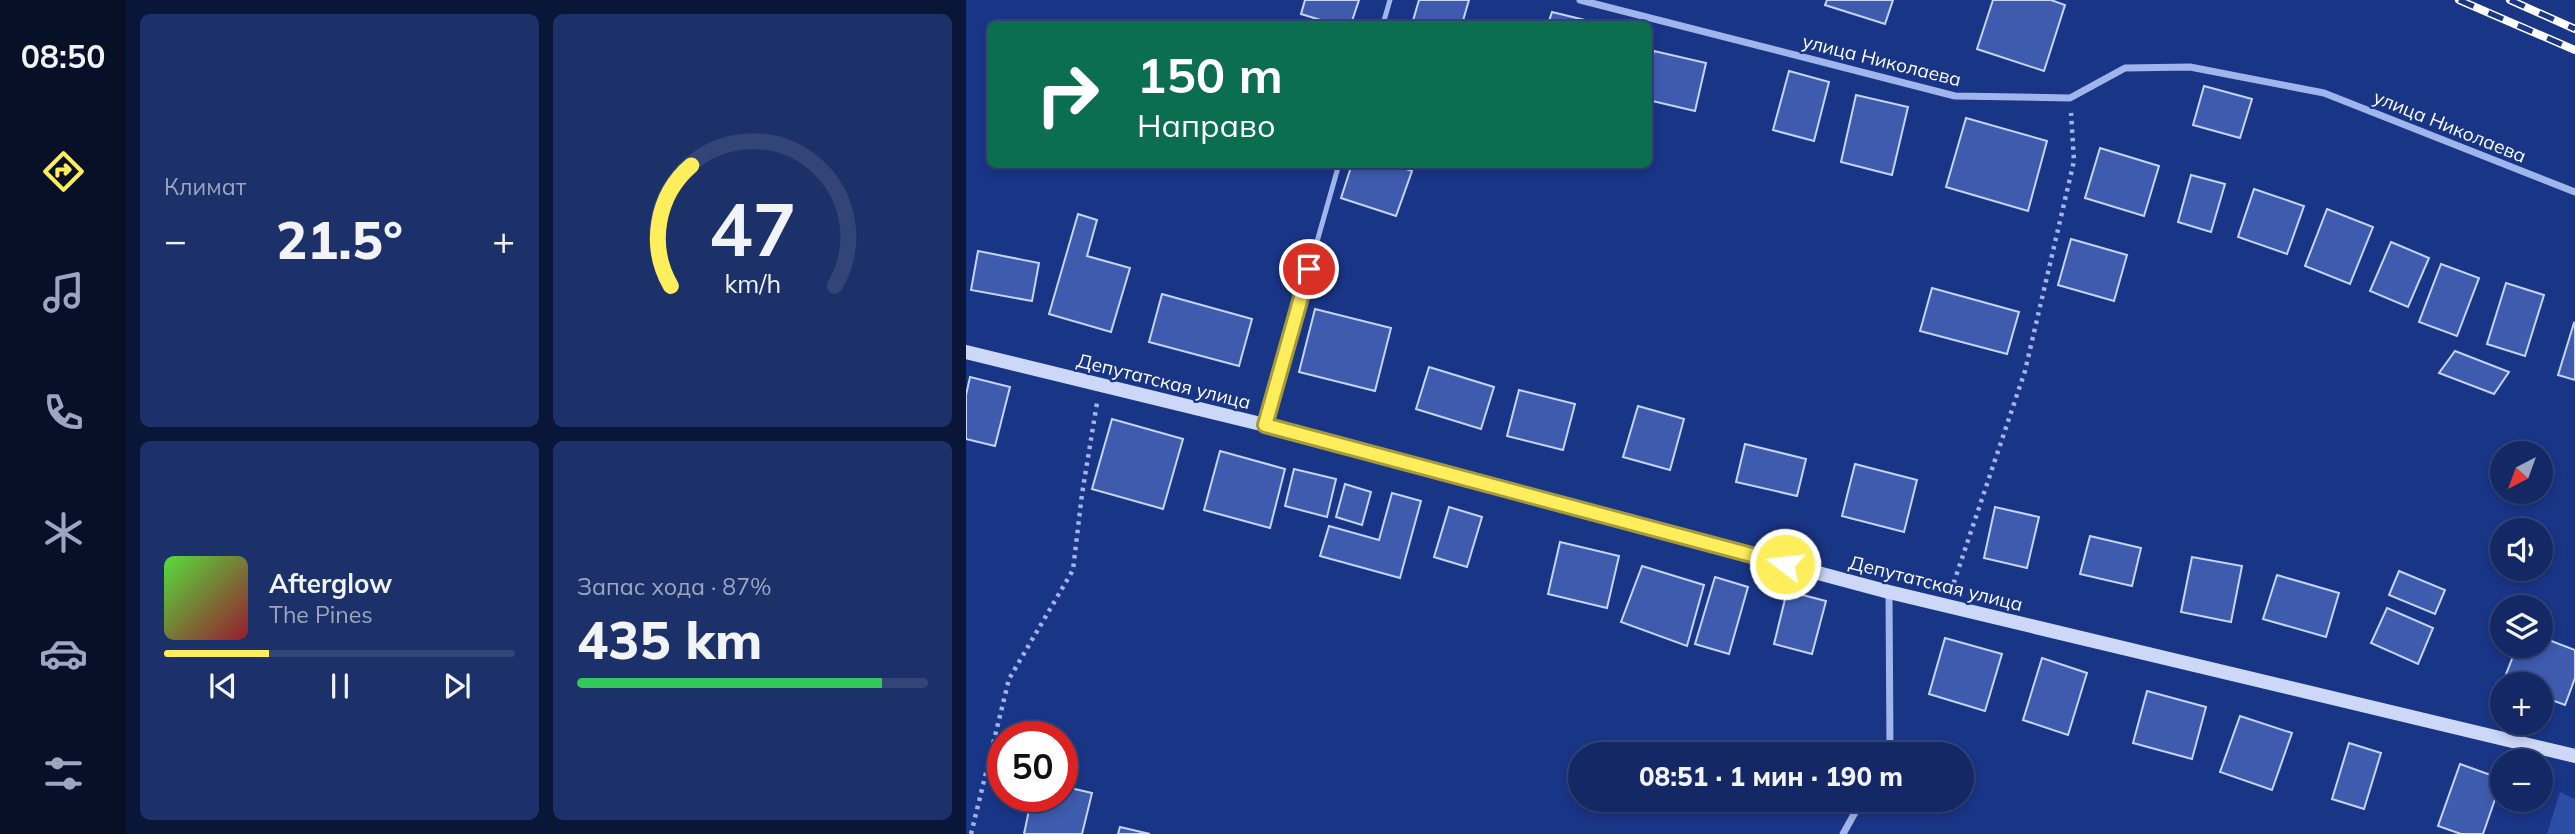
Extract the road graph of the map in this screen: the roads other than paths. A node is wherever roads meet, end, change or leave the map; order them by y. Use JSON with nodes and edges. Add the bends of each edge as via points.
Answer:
{"nodes":[{"id":1,"x":1391,"y":0,"type":"edge"},
{"id":2,"x":1580,"y":0,"type":"edge"},
{"id":3,"x":1384,"y":21,"type":"edge"},
{"id":4,"x":1338,"y":168,"type":"edge"},
{"id":5,"x":2575,"y":192,"type":"edge"},
{"id":6,"x":966,"y":352,"type":"edge"},
{"id":7,"x":1265,"y":425,"type":"junction"},
{"id":8,"x":1889,"y":592,"type":"junction"},
{"id":9,"x":1890,"y":742,"type":"edge"},
{"id":10,"x":2575,"y":756,"type":"edge"},
{"id":11,"x":1855,"y":812,"type":"edge"},
{"id":12,"x":1843,"y":834,"type":"edge"}],
"edges":[{"from":1,"to":3,"type":"lane"},
{"from":2,"to":5,"type":"street","name":"улица Николаева","via":[[1955,96],[2070,99],[2125,68],[2190,67],[2324,93]]},
{"from":4,"to":7,"type":"lane"},
{"from":6,"to":7,"type":"main road","name":"Депутатская улица"},
{"from":7,"to":8,"type":"main road","name":"Депутатская улица"},
{"from":8,"to":9,"type":"street"},
{"from":8,"to":10,"type":"main road","name":"Депутатская улица"},
{"from":11,"to":12,"type":"street"}]}
